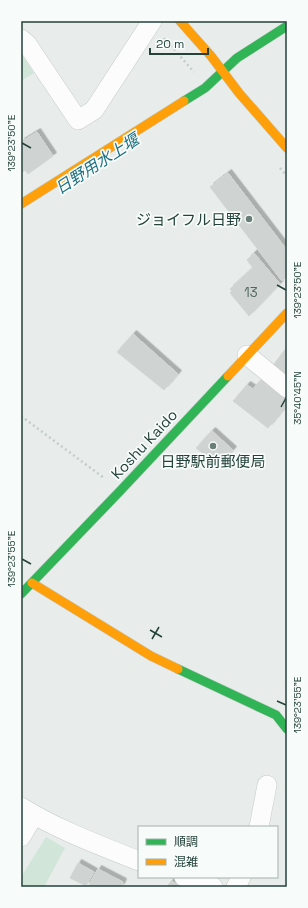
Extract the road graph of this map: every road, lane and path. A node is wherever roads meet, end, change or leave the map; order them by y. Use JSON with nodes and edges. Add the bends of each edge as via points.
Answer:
{"nodes":[{"id":1,"x":152,"y":21,"type":"edge"},
{"id":2,"x":180,"y":21,"type":"edge"},
{"id":3,"x":287,"y":26,"type":"edge"},
{"id":4,"x":163,"y":37,"type":"dead end"},
{"id":5,"x":21,"y":39,"type":"edge"},
{"id":6,"x":223,"y":71,"type":"junction"},
{"id":7,"x":197,"y":75,"type":"dead end"},
{"id":8,"x":287,"y":148,"type":"edge"},
{"id":9,"x":21,"y":204,"type":"edge"},
{"id":10,"x":287,"y":313,"type":"edge"},
{"id":11,"x":247,"y":355,"type":"junction"},
{"id":12,"x":287,"y":388,"type":"edge"},
{"id":13,"x":21,"y":416,"type":"edge"},
{"id":14,"x":121,"y":490,"type":"junction"},
{"id":15,"x":24,"y":590,"type":"edge"},
{"id":16,"x":287,"y":729,"type":"edge"},
{"id":17,"x":267,"y":785,"type":"dead end"},
{"id":18,"x":28,"y":811,"type":"edge"},
{"id":19,"x":259,"y":826,"type":"edge"},
{"id":20,"x":21,"y":838,"type":"edge"},
{"id":21,"x":138,"y":861,"type":"edge"},
{"id":22,"x":187,"y":878,"type":"edge"},
{"id":23,"x":240,"y":878,"type":"edge"},
{"id":24,"x":213,"y":887,"type":"edge"},
{"id":25,"x":236,"y":887,"type":"edge"}],
"edges":[{"from":1,"to":5,"type":"street","via":[[94,110],[78,120],[27,44]]},
{"from":2,"to":6,"type":"street"},
{"from":3,"to":6,"type":"street","via":[[238,58]]},
{"from":4,"to":7,"type":"path"},
{"from":6,"to":8,"type":"street"},
{"from":6,"to":9,"type":"street","via":[[205,88]]},
{"from":10,"to":11,"type":"street","name":"Koshu Kaido"},
{"from":11,"to":12,"type":"street"},
{"from":11,"to":14,"type":"street","name":"Koshu Kaido"},
{"from":13,"to":14,"type":"path"},
{"from":14,"to":15,"type":"street","name":"Koshu Kaido"},
{"from":15,"to":16,"type":"street","via":[[151,656],[276,715]]},
{"from":17,"to":19,"type":"street"},
{"from":18,"to":20,"type":"street"},
{"from":18,"to":21,"type":"street","via":[[79,837]]},
{"from":22,"to":24,"type":"street"},
{"from":23,"to":25,"type":"street"}]}
